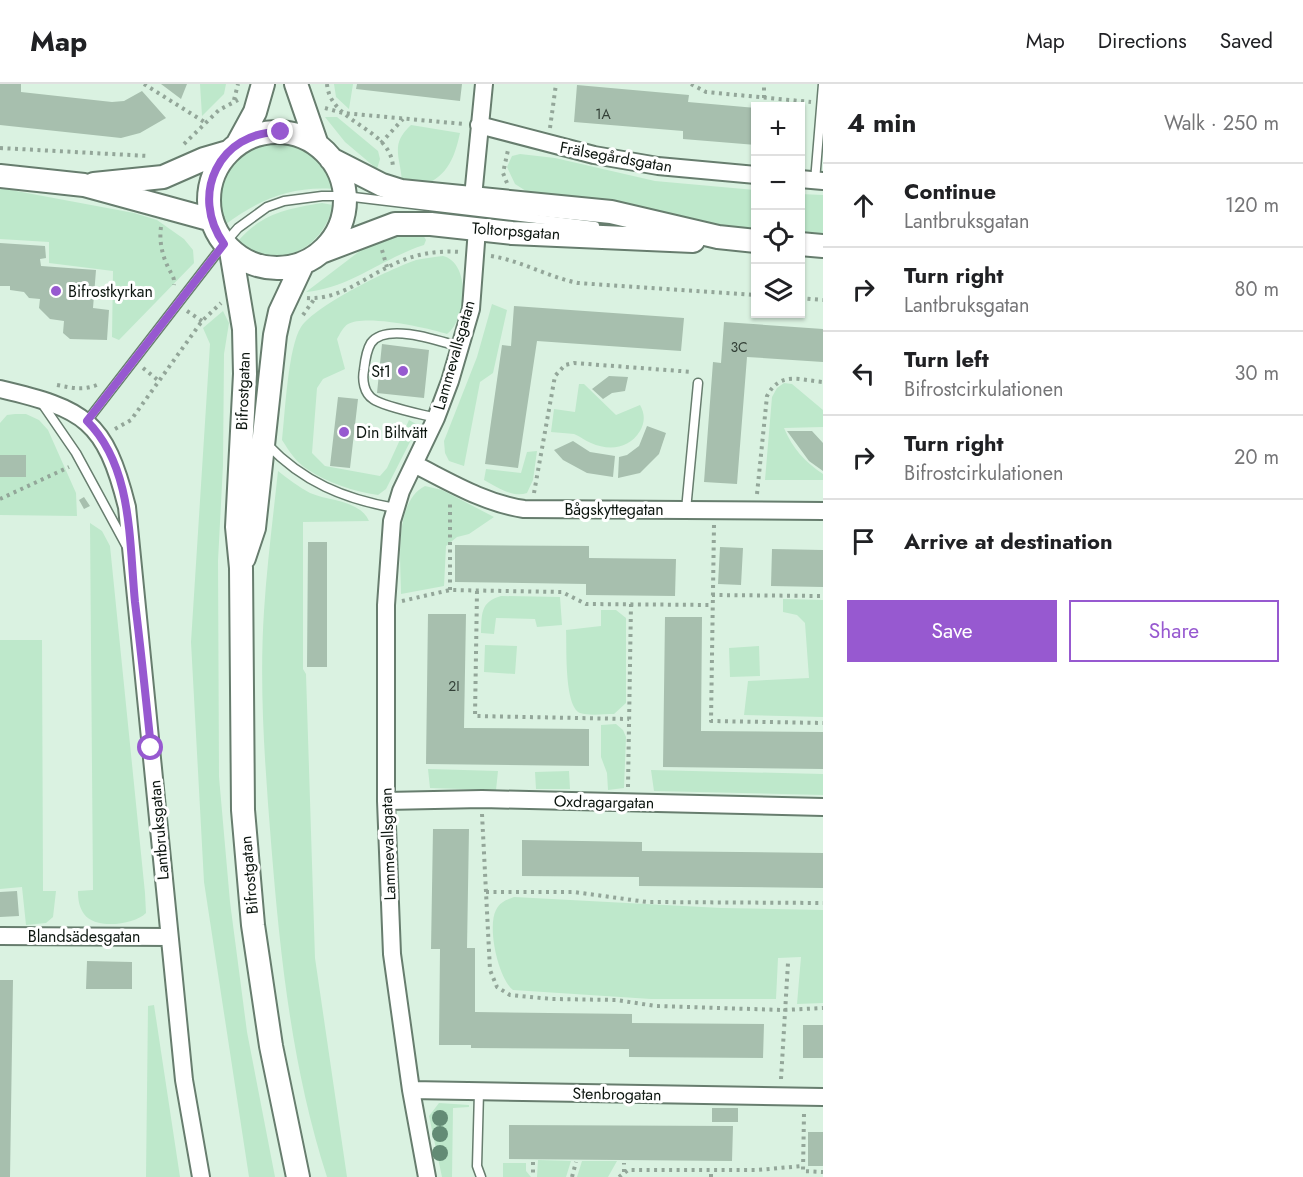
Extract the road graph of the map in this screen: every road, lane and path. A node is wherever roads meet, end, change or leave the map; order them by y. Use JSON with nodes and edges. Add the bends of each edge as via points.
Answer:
{"nodes":[{"id":1,"x":144,"y":84,"type":"edge"},
{"id":2,"x":238,"y":84,"type":"edge"},
{"id":3,"x":263,"y":84,"type":"edge"},
{"id":4,"x":296,"y":84,"type":"edge"},
{"id":5,"x":484,"y":84,"type":"edge"},
{"id":6,"x":556,"y":84,"type":"edge"},
{"id":7,"x":691,"y":84,"type":"edge"},
{"id":8,"x":764,"y":84,"type":"edge"},
{"id":9,"x":822,"y":84,"type":"edge"},
{"id":10,"x":764,"y":98,"type":"junction"},
{"id":11,"x":234,"y":100,"type":"dead end"},
{"id":12,"x":821,"y":102,"type":"junction"},
{"id":13,"x":403,"y":118,"type":"dead end"},
{"id":14,"x":206,"y":123,"type":"dead end"},
{"id":15,"x":479,"y":126,"type":"junction"},
{"id":16,"x":381,"y":143,"type":"dead end"},
{"id":17,"x":548,"y":144,"type":"junction"},
{"id":18,"x":233,"y":148,"type":"junction"},
{"id":19,"x":324,"y":152,"type":"junction"},
{"id":20,"x":751,"y":175,"type":"edge"},
{"id":21,"x":0,"y":176,"type":"edge"},
{"id":22,"x":813,"y":180,"type":"edge"},
{"id":23,"x":84,"y":185,"type":"junction"},
{"id":24,"x":345,"y":196,"type":"junction"},
{"id":25,"x":473,"y":197,"type":"junction"},
{"id":26,"x":166,"y":207,"type":"junction"},
{"id":27,"x":212,"y":220,"type":"junction"},
{"id":28,"x":477,"y":230,"type":"junction"},
{"id":29,"x":718,"y":237,"type":"junction"},
{"id":30,"x":751,"y":240,"type":"edge"},
{"id":31,"x":805,"y":244,"type":"edge"},
{"id":32,"x":823,"y":246,"type":"edge"},
{"id":33,"x":228,"y":247,"type":"junction"},
{"id":34,"x":476,"y":253,"type":"junction"},
{"id":35,"x":311,"y":258,"type":"junction"},
{"id":36,"x":170,"y":291,"type":"dead end"},
{"id":37,"x":288,"y":294,"type":"junction"},
{"id":38,"x":237,"y":295,"type":"junction"},
{"id":39,"x":751,"y":295,"type":"edge"},
{"id":40,"x":315,"y":298,"type":"junction"},
{"id":41,"x":805,"y":298,"type":"edge"},
{"id":42,"x":823,"y":300,"type":"edge"},
{"id":43,"x":298,"y":321,"type":"dead end"},
{"id":44,"x":460,"y":347,"type":"junction"},
{"id":45,"x":106,"y":376,"type":"dead end"},
{"id":46,"x":823,"y":382,"type":"edge"},
{"id":47,"x":48,"y":383,"type":"dead end"},
{"id":48,"x":698,"y":383,"type":"joint"},
{"id":49,"x":0,"y":389,"type":"edge"},
{"id":50,"x":38,"y":399,"type":"junction"},
{"id":51,"x":436,"y":418,"type":"junction"},
{"id":52,"x":87,"y":421,"type":"junction"},
{"id":53,"x":101,"y":437,"type":"junction"},
{"id":54,"x":265,"y":442,"type":"junction"},
{"id":55,"x":76,"y":453,"type":"junction"},
{"id":56,"x":414,"y":464,"type":"junction"},
{"id":57,"x":450,"y":482,"type":"junction"},
{"id":58,"x":0,"y":499,"type":"edge"},
{"id":59,"x":395,"y":508,"type":"junction"},
{"id":60,"x":531,"y":509,"type":"junction"},
{"id":61,"x":686,"y":510,"type":"junction"},
{"id":62,"x":714,"y":510,"type":"junction"},
{"id":63,"x":756,"y":510,"type":"junction"},
{"id":64,"x":823,"y":511,"type":"edge"},
{"id":65,"x":130,"y":552,"type":"junction"},
{"id":66,"x":241,"y":568,"type":"junction"},
{"id":67,"x":450,"y":590,"type":"junction"},
{"id":68,"x":477,"y":591,"type":"junction"},
{"id":69,"x":712,"y":595,"type":"junction"},
{"id":70,"x":823,"y":596,"type":"edge"},
{"id":71,"x":631,"y":604,"type":"junction"},
{"id":72,"x":386,"y":605,"type":"junction"},
{"id":73,"x":712,"y":605,"type":"junction"},
{"id":74,"x":629,"y":719,"type":"junction"},
{"id":75,"x":823,"y":723,"type":"edge"},
{"id":76,"x":386,"y":801,"type":"junction"},
{"id":77,"x":628,"y":803,"type":"junction"},
{"id":78,"x":823,"y":807,"type":"edge"},
{"id":79,"x":482,"y":820,"type":"dead end"},
{"id":80,"x":486,"y":892,"type":"junction"},
{"id":81,"x":823,"y":903,"type":"edge"},
{"id":82,"x":0,"y":936,"type":"edge"},
{"id":83,"x":169,"y":937,"type":"junction"},
{"id":84,"x":788,"y":963,"type":"dead end"},
{"id":85,"x":823,"y":1008,"type":"edge"},
{"id":86,"x":783,"y":1010,"type":"junction"},
{"id":87,"x":781,"y":1075,"type":"dead end"},
{"id":88,"x":411,"y":1090,"type":"junction"},
{"id":89,"x":478,"y":1092,"type":"junction"},
{"id":90,"x":823,"y":1098,"type":"edge"},
{"id":91,"x":804,"y":1107,"type":"dead end"},
{"id":92,"x":533,"y":1162,"type":"dead end"},
{"id":93,"x":576,"y":1162,"type":"dead end"},
{"id":94,"x":624,"y":1163,"type":"dead end"},
{"id":95,"x":802,"y":1166,"type":"junction"},
{"id":96,"x":662,"y":1170,"type":"junction"},
{"id":97,"x":711,"y":1170,"type":"junction"},
{"id":98,"x":624,"y":1172,"type":"junction"},
{"id":99,"x":823,"y":1172,"type":"edge"},
{"id":100,"x":201,"y":1177,"type":"edge"},
{"id":101,"x":298,"y":1177,"type":"edge"},
{"id":102,"x":427,"y":1177,"type":"edge"},
{"id":103,"x":481,"y":1177,"type":"edge"},
{"id":104,"x":533,"y":1177,"type":"edge"},
{"id":105,"x":572,"y":1177,"type":"edge"},
{"id":106,"x":619,"y":1177,"type":"edge"},
{"id":107,"x":662,"y":1177,"type":"edge"},
{"id":108,"x":711,"y":1177,"type":"edge"}],
"edges":[{"from":1,"to":14,"type":"path"},
{"from":2,"to":11,"type":"path"},
{"from":3,"to":18,"type":"main road","via":[[255,112]]},
{"from":4,"to":19,"type":"main road"},
{"from":5,"to":15,"type":"street"},
{"from":6,"to":17,"type":"path"},
{"from":7,"to":10,"type":"path","via":[[706,92]]},
{"from":8,"to":10,"type":"path"},
{"from":9,"to":12,"type":"lane"},
{"from":10,"to":12,"type":"path"},
{"from":12,"to":22,"type":"lane"},
{"from":13,"to":16,"type":"path"},
{"from":15,"to":17,"type":"street","name":"Frälsegårdsgatan"},
{"from":15,"to":25,"type":"street"},
{"from":17,"to":20,"type":"street","name":"Frälsegårdsgatan","via":[[658,166]]},
{"from":18,"to":19,"type":"main road","name":"Toltorpsgatan","via":[[273,132],[297,135]]},
{"from":18,"to":23,"type":"main road","via":[[163,177]]},
{"from":18,"to":27,"type":"main road","via":[[211,183]]},
{"from":19,"to":24,"type":"main road","via":[[341,177]]},
{"from":19,"to":25,"type":"main road","name":"Toltorpsgatan","via":[[382,185],[401,191]]},
{"from":21,"to":23,"type":"main road"},
{"from":23,"to":26,"type":"main road"},
{"from":24,"to":29,"type":"lane","via":[[514,218]]},
{"from":24,"to":33,"type":"lane","via":[[301,198],[267,207],[238,228]]},
{"from":24,"to":35,"type":"main road","name":"Bifrostgatan","via":[[339,228]]},
{"from":25,"to":29,"type":"main road","name":"Toltorpsgatan","via":[[611,212]]},
{"from":26,"to":27,"type":"main road"},
{"from":26,"to":36,"type":"path","via":[[160,243],[175,278]]},
{"from":27,"to":33,"type":"main road","name":"Bifrostgatan"},
{"from":28,"to":29,"type":"main road","name":"Toltorpsgatan","via":[[687,241]]},
{"from":28,"to":34,"type":"street","name":"Lammevallsgatan"},
{"from":28,"to":35,"type":"main road","name":"Toltorpsgatan","via":[[394,224]]},
{"from":29,"to":30,"type":"main road","name":"Toltorpsgatan"},
{"from":31,"to":32,"type":"main road"},
{"from":33,"to":35,"type":"main road","name":"Toltorpsgatan","via":[[247,261],[265,267],[284,268]]},
{"from":33,"to":38,"type":"main road","name":"Bifrostgatan"},
{"from":33,"to":52,"type":"lane"},
{"from":34,"to":39,"type":"path","via":[[508,258],[578,283]]},
{"from":34,"to":40,"type":"path","via":[[449,251],[410,257],[343,292]]},
{"from":34,"to":44,"type":"street","name":"Lammevallsgatan","via":[[471,309]]},
{"from":35,"to":37,"type":"main road","name":"Bifrostgatan"},
{"from":37,"to":40,"type":"path"},
{"from":37,"to":54,"type":"main road","name":"Bifrostgatan","via":[[275,335]]},
{"from":38,"to":53,"type":"path","via":[[210,310],[131,420]]},
{"from":38,"to":66,"type":"main road","name":"Bifrostgatan","via":[[244,329],[245,374],[237,527]]},
{"from":40,"to":43,"type":"path"},
{"from":41,"to":42,"type":"path"},
{"from":44,"to":51,"type":"street","name":"Lammevallsgatan"},
{"from":44,"to":51,"type":"lane","via":[[392,332],[372,341],[366,353],[363,377],[372,399]]},
{"from":45,"to":47,"type":"path","via":[[89,388]]},
{"from":46,"to":63,"type":"path","via":[[778,381],[766,396]]},
{"from":48,"to":60,"type":"path","via":[[698,377],[688,370],[565,365],[555,376]]},
{"from":48,"to":61,"type":"lane"},
{"from":49,"to":50,"type":"street","name":"Lantbruksgatan"},
{"from":50,"to":52,"type":"street","name":"Lantbruksgatan","via":[[66,408]]},
{"from":50,"to":55,"type":"lane"},
{"from":51,"to":56,"type":"street","name":"Lammevallsgatan"},
{"from":52,"to":53,"type":"street","name":"Lantbruksgatan"},
{"from":53,"to":65,"type":"street","name":"Lantbruksgatan","via":[[127,507]]},
{"from":54,"to":59,"type":"lane","via":[[310,480],[361,502]]},
{"from":54,"to":66,"type":"main road","name":"Bifrostgatan","via":[[254,528]]},
{"from":55,"to":58,"type":"path","via":[[67,458],[71,466]]},
{"from":55,"to":65,"type":"lane"},
{"from":56,"to":57,"type":"street","name":"Bågskyttegatan"},
{"from":56,"to":59,"type":"street","name":"Lammevallsgatan"},
{"from":57,"to":60,"type":"street","name":"Bågskyttegatan","via":[[503,506]]},
{"from":57,"to":67,"type":"path"},
{"from":59,"to":72,"type":"street","name":"Lammevallsgatan"},
{"from":60,"to":61,"type":"street","name":"Bågskyttegatan"},
{"from":61,"to":62,"type":"street","name":"Bågskyttegatan"},
{"from":62,"to":63,"type":"street","name":"Bågskyttegatan"},
{"from":62,"to":69,"type":"path"},
{"from":63,"to":64,"type":"street","name":"Bågskyttegatan"},
{"from":65,"to":83,"type":"street","name":"Lantbruksgatan"},
{"from":66,"to":101,"type":"main road","name":"Bifrostgatan","via":[[243,810],[253,925],[271,1046]]},
{"from":67,"to":68,"type":"path"},
{"from":67,"to":72,"type":"path"},
{"from":68,"to":71,"type":"path","via":[[562,592],[586,604]]},
{"from":68,"to":74,"type":"path","via":[[475,716]]},
{"from":69,"to":70,"type":"path"},
{"from":69,"to":73,"type":"path"},
{"from":71,"to":73,"type":"path"},
{"from":71,"to":74,"type":"path"},
{"from":72,"to":76,"type":"street","name":"Lammevallsgatan"},
{"from":73,"to":75,"type":"path","via":[[711,721]]},
{"from":74,"to":77,"type":"path"},
{"from":76,"to":77,"type":"street","name":"Oxdragargatan"},
{"from":76,"to":88,"type":"street","name":"Lammevallsgatan","via":[[392,954]]},
{"from":77,"to":78,"type":"street","name":"Oxdragargatan"},
{"from":79,"to":80,"type":"path"},
{"from":80,"to":81,"type":"path","via":[[574,892],[647,902]]},
{"from":80,"to":86,"type":"path","via":[[490,970],[497,987],[510,995]]},
{"from":82,"to":83,"type":"street","name":"Blandsädesgatan"},
{"from":83,"to":100,"type":"street","name":"Lantbruksgatan","via":[[184,1080]]},
{"from":84,"to":86,"type":"path"},
{"from":85,"to":86,"type":"path"},
{"from":86,"to":87,"type":"path"},
{"from":88,"to":89,"type":"street","name":"Stenbrogatan"},
{"from":88,"to":102,"type":"street","name":"Lammevallsgatan"},
{"from":89,"to":90,"type":"street","name":"Stenbrogatan"},
{"from":89,"to":103,"type":"lane","via":[[477,1166]]},
{"from":91,"to":95,"type":"path"},
{"from":92,"to":104,"type":"path"},
{"from":93,"to":105,"type":"path"},
{"from":94,"to":98,"type":"path"},
{"from":95,"to":97,"type":"path"},
{"from":95,"to":99,"type":"path","via":[[803,1171]]},
{"from":96,"to":97,"type":"path"},
{"from":96,"to":98,"type":"path"},
{"from":96,"to":107,"type":"path"},
{"from":97,"to":108,"type":"path"},
{"from":98,"to":106,"type":"path"}]}
